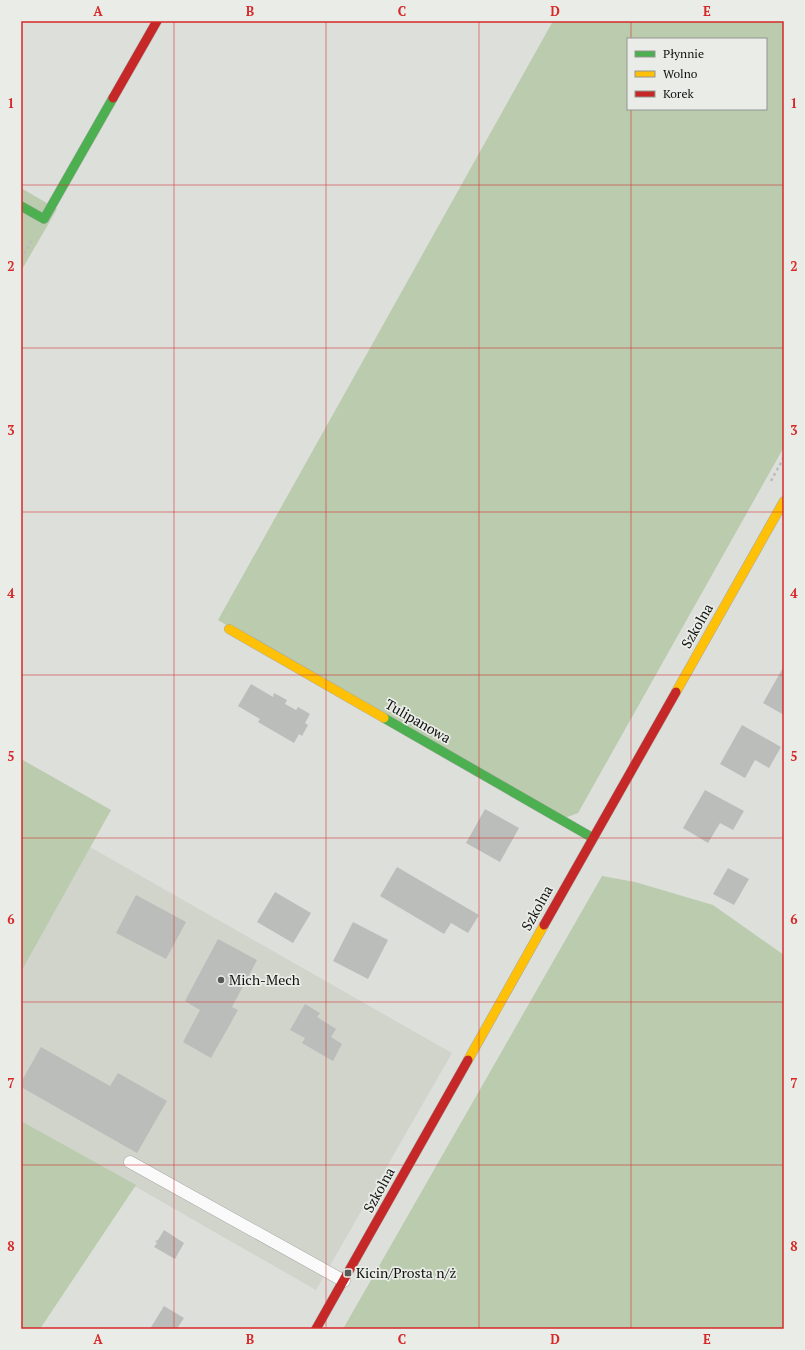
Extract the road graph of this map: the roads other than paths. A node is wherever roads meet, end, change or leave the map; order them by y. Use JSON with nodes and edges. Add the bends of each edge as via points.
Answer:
{"nodes":[{"id":1,"x":158,"y":21,"type":"edge"},
{"id":2,"x":21,"y":206,"type":"edge"},
{"id":3,"x":784,"y":501,"type":"edge"},
{"id":4,"x":229,"y":629,"type":"dead end"},
{"id":5,"x":593,"y":838,"type":"junction"},
{"id":6,"x":130,"y":1162,"type":"dead end"},
{"id":7,"x":344,"y":1281,"type":"junction"},
{"id":8,"x":316,"y":1329,"type":"edge"}],
"edges":[{"from":1,"to":2,"type":"street","via":[[44,219]]},
{"from":3,"to":5,"type":"street","name":"Szkolna"},
{"from":4,"to":5,"type":"street","name":"Tulipanowa"},
{"from":5,"to":7,"type":"street","name":"Szkolna"},
{"from":6,"to":7,"type":"lane"},
{"from":7,"to":8,"type":"street","name":"Szkolna"}]}
